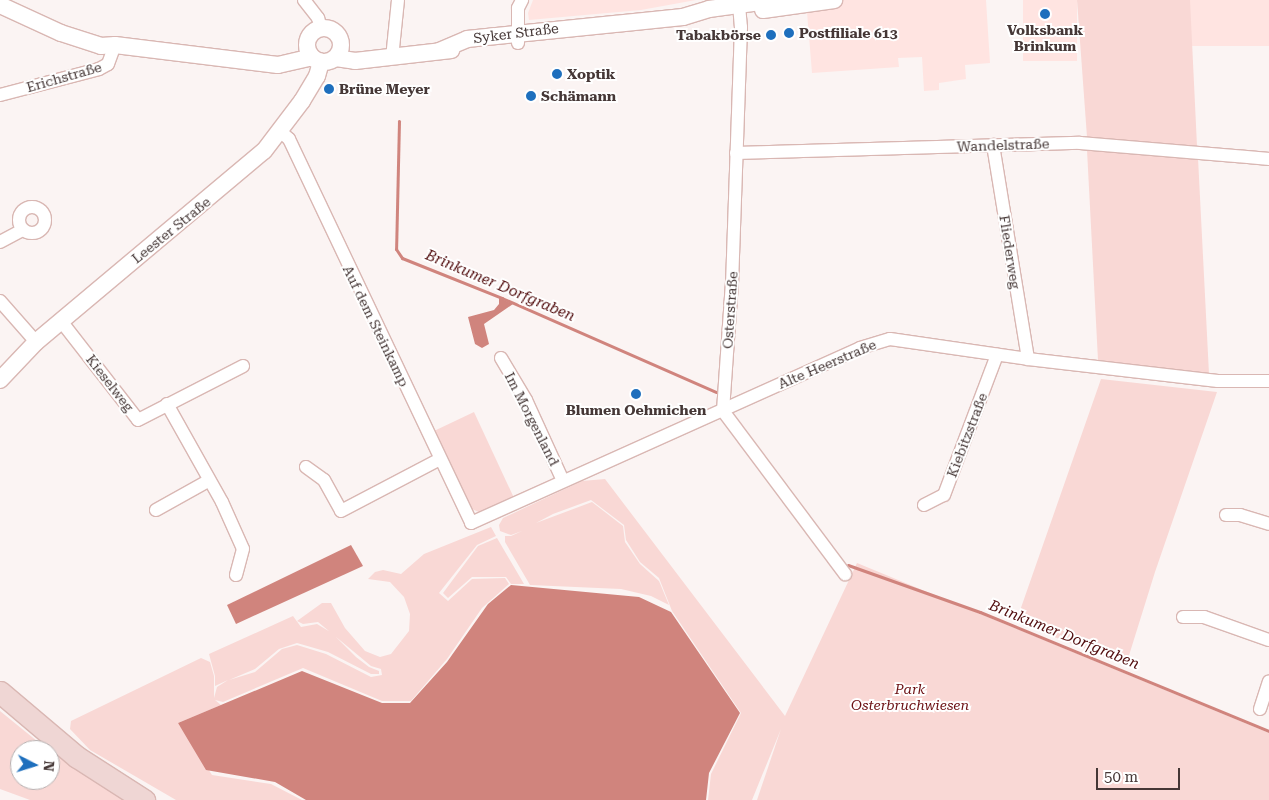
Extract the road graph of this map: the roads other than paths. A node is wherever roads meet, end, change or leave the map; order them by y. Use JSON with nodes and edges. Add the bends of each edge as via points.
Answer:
{"nodes":[{"id":1,"x":304,"y":0,"type":"edge"},
{"id":2,"x":398,"y":0,"type":"edge"},
{"id":3,"x":522,"y":0,"type":"edge"},
{"id":4,"x":776,"y":0,"type":"edge"},
{"id":5,"x":834,"y":0,"type":"edge"},
{"id":6,"x":0,"y":6,"type":"edge"},
{"id":7,"x":740,"y":9,"type":"junction"},
{"id":8,"x":321,"y":28,"type":"junction"},
{"id":9,"x":517,"y":38,"type":"junction"},
{"id":10,"x":114,"y":45,"type":"junction"},
{"id":11,"x":324,"y":54,"type":"junction"},
{"id":12,"x":392,"y":58,"type":"junction"},
{"id":13,"x":0,"y":95,"type":"edge"},
{"id":14,"x":280,"y":131,"type":"junction"},
{"id":15,"x":993,"y":145,"type":"junction"},
{"id":16,"x":736,"y":154,"type":"junction"},
{"id":17,"x":1269,"y":159,"type":"edge"},
{"id":18,"x":23,"y":230,"type":"dead end"},
{"id":19,"x":0,"y":242,"type":"edge"},
{"id":20,"x":0,"y":301,"type":"edge"},
{"id":21,"x":61,"y":321,"type":"junction"},
{"id":22,"x":36,"y":342,"type":"junction"},
{"id":23,"x":997,"y":354,"type":"junction"},
{"id":24,"x":501,"y":358,"type":"dead end"},
{"id":25,"x":1028,"y":359,"type":"junction"},
{"id":26,"x":243,"y":366,"type":"dead end"},
{"id":27,"x":0,"y":380,"type":"edge"},
{"id":28,"x":1269,"y":381,"type":"edge"},
{"id":29,"x":167,"y":404,"type":"junction"},
{"id":30,"x":723,"y":411,"type":"junction"},
{"id":31,"x":440,"y":459,"type":"junction"},
{"id":32,"x":306,"y":467,"type":"dead end"},
{"id":33,"x":562,"y":481,"type":"junction"},
{"id":34,"x":208,"y":482,"type":"junction"},
{"id":35,"x":924,"y":505,"type":"dead end"},
{"id":36,"x":156,"y":510,"type":"dead end"},
{"id":37,"x":1226,"y":515,"type":"dead end"},
{"id":38,"x":471,"y":523,"type":"joint"},
{"id":39,"x":1269,"y":524,"type":"edge"},
{"id":40,"x":845,"y":574,"type":"dead end"},
{"id":41,"x":236,"y":575,"type":"dead end"},
{"id":42,"x":1184,"y":617,"type":"dead end"},
{"id":43,"x":1269,"y":640,"type":"edge"},
{"id":44,"x":1269,"y":681,"type":"edge"},
{"id":45,"x":0,"y":692,"type":"edge"},
{"id":46,"x":1260,"y":709,"type":"dead end"},
{"id":47,"x":144,"y":800,"type":"edge"}],
"edges":[{"from":1,"to":8,"type":"street","via":[[318,18]]},
{"from":2,"to":12,"type":"street"},
{"from":3,"to":9,"type":"street"},
{"from":4,"to":7,"type":"street","name":"Syker Straße"},
{"from":5,"to":7,"type":"street","name":"Syker Straße"},
{"from":6,"to":10,"type":"street","via":[[39,22],[103,36]]},
{"from":7,"to":9,"type":"street","name":"Syker Straße","via":[[709,9],[692,16]]},
{"from":7,"to":16,"type":"street","name":"Osterstraße"},
{"from":8,"to":11,"type":"street","via":[[309,38]]},
{"from":8,"to":11,"type":"street","via":[[335,32]]},
{"from":9,"to":12,"type":"street","name":"Syker Straße","via":[[467,39],[439,51]]},
{"from":10,"to":11,"type":"street","via":[[259,62],[286,56]]},
{"from":10,"to":13,"type":"street","name":"Erichstraße","via":[[108,64],[99,69]]},
{"from":11,"to":12,"type":"street","name":"Syker Straße"},
{"from":11,"to":14,"type":"street","name":"Leester Straße","via":[[318,76]]},
{"from":14,"to":21,"type":"street","name":"Leester Straße","via":[[238,175]]},
{"from":14,"to":31,"type":"street","name":"Auf dem Steinkamp","via":[[289,139]]},
{"from":15,"to":16,"type":"street","name":"Wandelstraße"},
{"from":15,"to":17,"type":"street","name":"Wandelstraße","via":[[1112,144]]},
{"from":15,"to":25,"type":"street","name":"Fliederweg"},
{"from":16,"to":30,"type":"street","name":"Osterstraße"},
{"from":18,"to":19,"type":"street"},
{"from":20,"to":22,"type":"street"},
{"from":21,"to":22,"type":"street","name":"Leester Straße"},
{"from":21,"to":29,"type":"street","name":"Kieselweg","via":[[138,420]]},
{"from":22,"to":27,"type":"street","name":"Leester Straße"},
{"from":23,"to":25,"type":"street","name":"Alte Heerstraße"},
{"from":23,"to":30,"type":"street","name":"Alte Heerstraße","via":[[890,339],[860,348]]},
{"from":23,"to":35,"type":"street","name":"Kiebitzstraße","via":[[944,495]]},
{"from":24,"to":33,"type":"street","name":"Im Morgenland","via":[[526,400]]},
{"from":25,"to":28,"type":"street","name":"Alte Heerstraße","via":[[1218,381]]},
{"from":26,"to":29,"type":"street","name":"Kieselweg"},
{"from":29,"to":34,"type":"street"},
{"from":30,"to":33,"type":"street","name":"Alte Heerstraße"},
{"from":30,"to":40,"type":"street"},
{"from":31,"to":32,"type":"street","via":[[340,511],[324,480]]},
{"from":31,"to":38,"type":"street","name":"Auf dem Steinkamp"},
{"from":33,"to":38,"type":"street","name":"Alte Heerstraße"},
{"from":34,"to":36,"type":"street"},
{"from":34,"to":41,"type":"street","via":[[222,502],[243,549]]},
{"from":37,"to":39,"type":"street","via":[[1240,515]]},
{"from":42,"to":43,"type":"street","via":[[1204,617]]},
{"from":44,"to":46,"type":"street"},
{"from":45,"to":47,"type":"highway","via":[[77,757]]}]}
